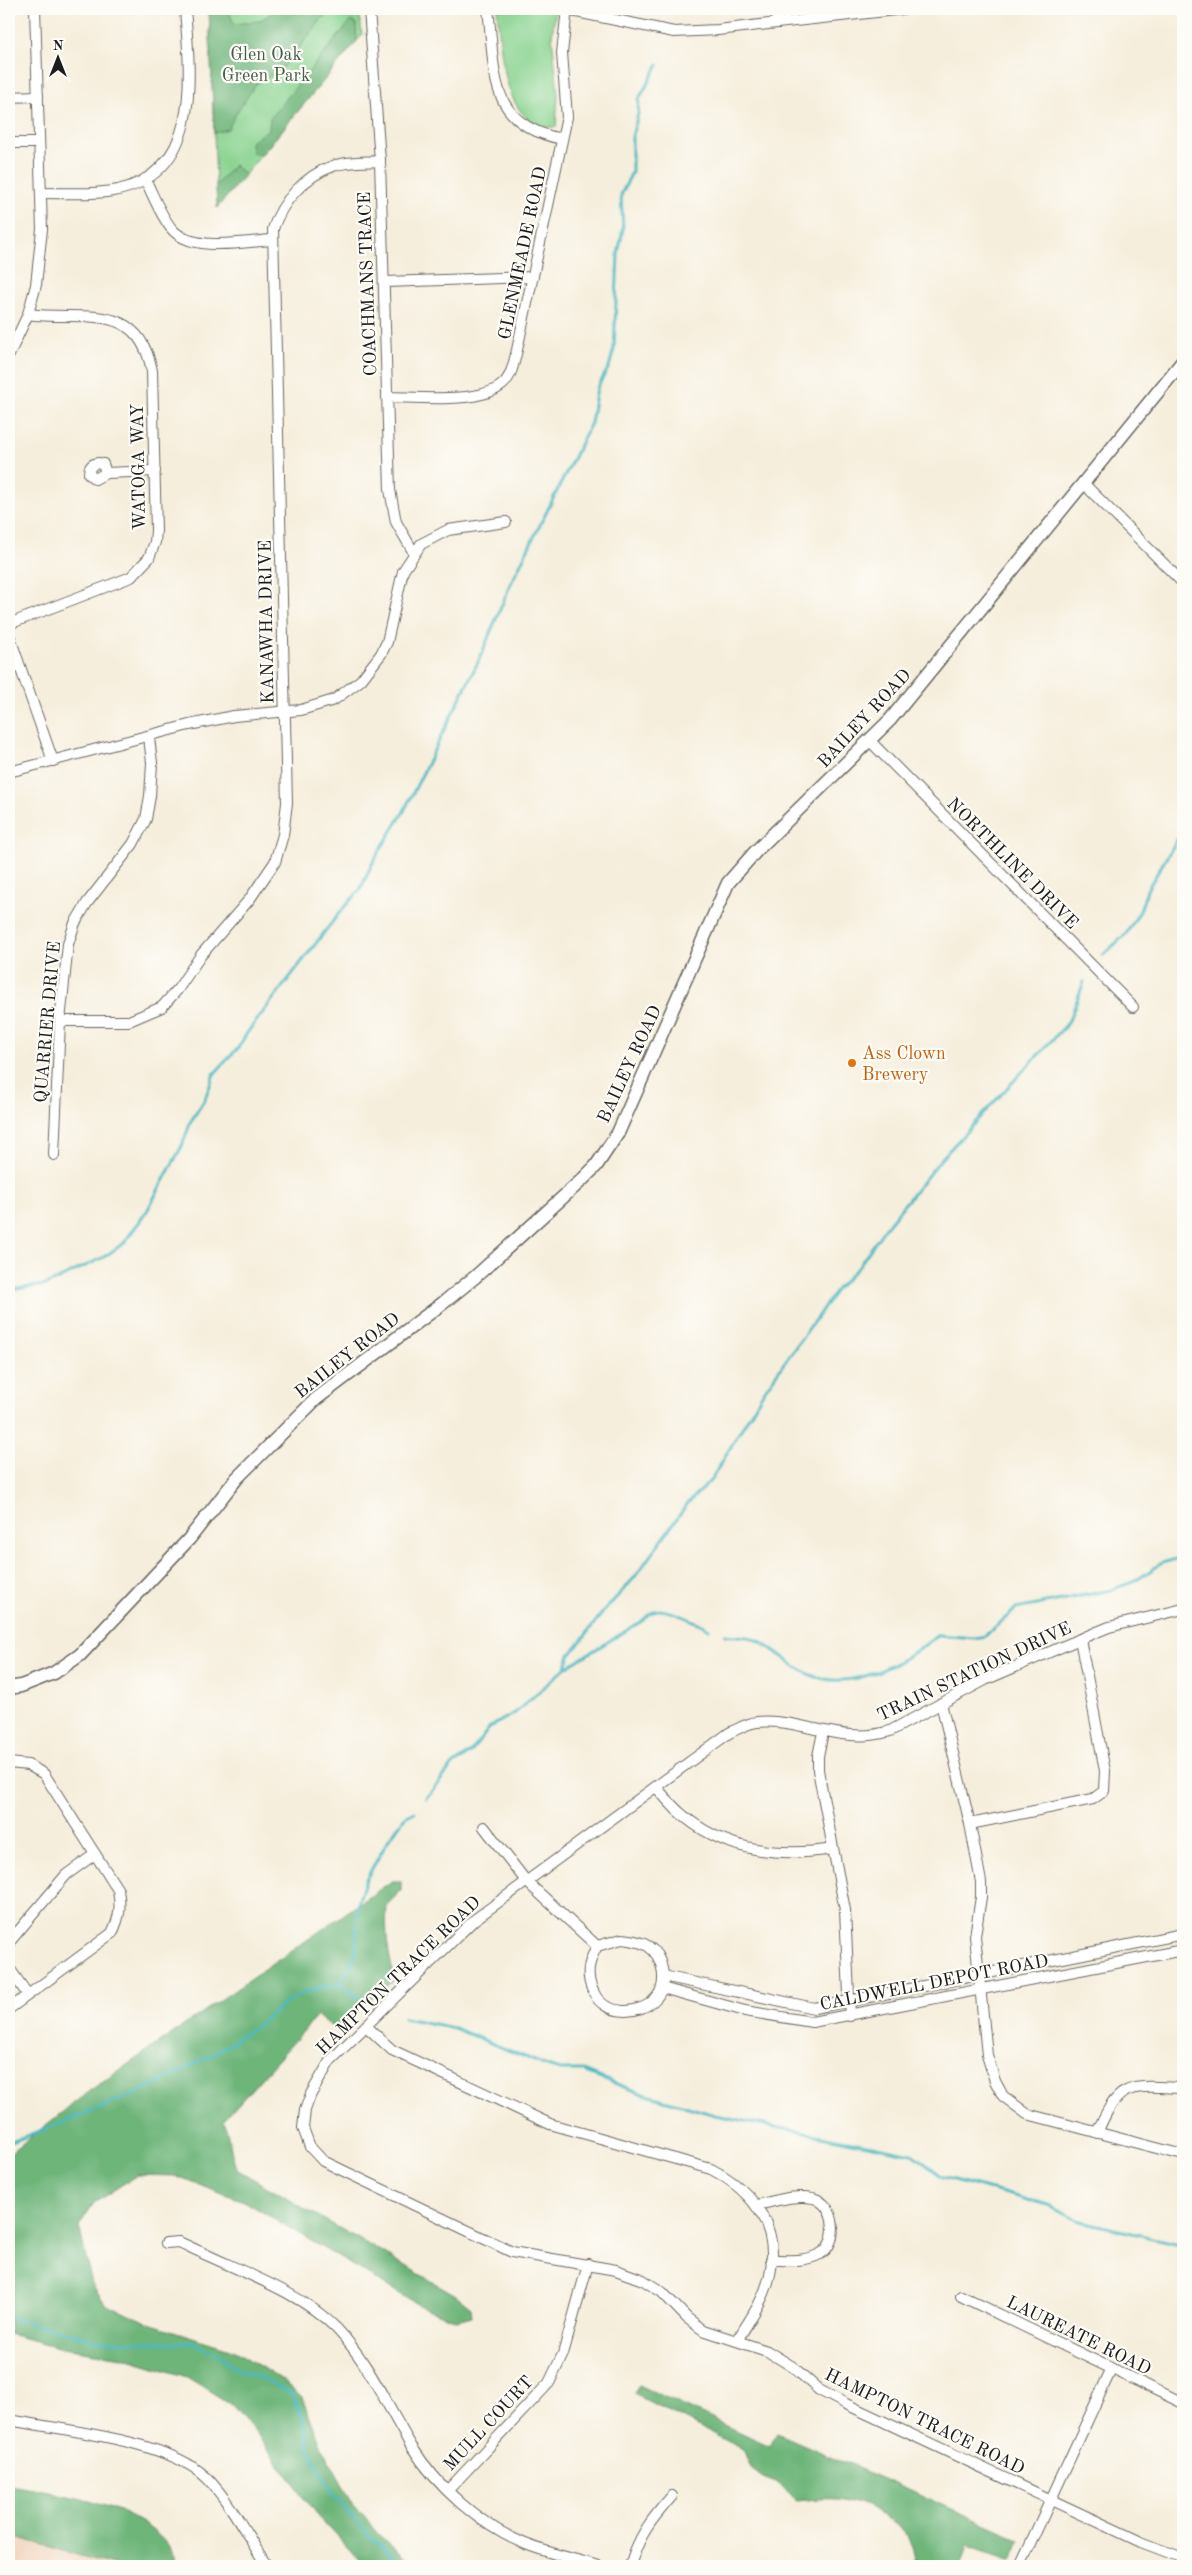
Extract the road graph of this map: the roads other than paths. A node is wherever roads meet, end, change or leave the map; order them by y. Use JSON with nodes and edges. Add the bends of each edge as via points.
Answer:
{"nodes":[{"id":1,"x":35,"y":9,"type":"edge"},
{"id":2,"x":185,"y":9,"type":"edge"},
{"id":3,"x":369,"y":9,"type":"edge"},
{"id":4,"x":488,"y":9,"type":"edge"},
{"id":5,"x":567,"y":9,"type":"edge"},
{"id":6,"x":776,"y":9,"type":"edge"},
{"id":7,"x":904,"y":9,"type":"edge"},
{"id":8,"x":777,"y":23,"type":"junction"},
{"id":9,"x":38,"y":96,"type":"junction"},
{"id":10,"x":9,"y":97,"type":"edge"},
{"id":11,"x":562,"y":139,"type":"junction"},
{"id":12,"x":9,"y":143,"type":"edge"},
{"id":13,"x":39,"y":143,"type":"junction"},
{"id":14,"x":380,"y":161,"type":"junction"},
{"id":15,"x":145,"y":179,"type":"junction"},
{"id":16,"x":42,"y":193,"type":"junction"},
{"id":17,"x":272,"y":240,"type":"junction"},
{"id":18,"x":532,"y":277,"type":"junction"},
{"id":19,"x":384,"y":282,"type":"junction"},
{"id":20,"x":28,"y":314,"type":"junction"},
{"id":21,"x":9,"y":355,"type":"edge"},
{"id":22,"x":1183,"y":362,"type":"edge"},
{"id":23,"x":387,"y":397,"type":"junction"},
{"id":24,"x":155,"y":470,"type":"junction"},
{"id":25,"x":106,"y":472,"type":"dead end"},
{"id":26,"x":1084,"y":484,"type":"junction"},
{"id":27,"x":506,"y":522,"type":"dead end"},
{"id":28,"x":414,"y":553,"type":"junction"},
{"id":29,"x":1183,"y":583,"type":"edge"},
{"id":30,"x":9,"y":624,"type":"edge"},
{"id":31,"x":9,"y":636,"type":"edge"},
{"id":32,"x":284,"y":712,"type":"junction"},
{"id":33,"x":149,"y":736,"type":"junction"},
{"id":34,"x":870,"y":741,"type":"junction"},
{"id":35,"x":54,"y":761,"type":"junction"},
{"id":36,"x":9,"y":772,"type":"edge"},
{"id":37,"x":1133,"y":1007,"type":"dead end"},
{"id":38,"x":60,"y":1021,"type":"junction"},
{"id":39,"x":54,"y":1155,"type":"dead end"},
{"id":40,"x":1183,"y":1609,"type":"edge"},
{"id":41,"x":1080,"y":1639,"type":"junction"},
{"id":42,"x":9,"y":1688,"type":"edge"},
{"id":43,"x":941,"y":1703,"type":"junction"},
{"id":44,"x":823,"y":1732,"type":"junction"},
{"id":45,"x":9,"y":1763,"type":"edge"},
{"id":46,"x":656,"y":1787,"type":"junction"},
{"id":47,"x":970,"y":1824,"type":"junction"},
{"id":48,"x":484,"y":1827,"type":"dead end"},
{"id":49,"x":833,"y":1850,"type":"junction"},
{"id":50,"x":95,"y":1854,"type":"junction"},
{"id":51,"x":526,"y":1881,"type":"junction"},
{"id":52,"x":1183,"y":1934,"type":"edge"},
{"id":53,"x":9,"y":1946,"type":"edge"},
{"id":54,"x":598,"y":1946,"type":"junction"},
{"id":55,"x":1183,"y":1950,"type":"edge"},
{"id":56,"x":9,"y":1968,"type":"edge"},
{"id":57,"x":980,"y":1975,"type":"junction"},
{"id":58,"x":662,"y":1976,"type":"junction"},
{"id":59,"x":662,"y":1988,"type":"junction"},
{"id":60,"x":981,"y":1989,"type":"junction"},
{"id":61,"x":28,"y":1995,"type":"junction"},
{"id":62,"x":849,"y":2000,"type":"junction"},
{"id":63,"x":9,"y":2009,"type":"edge"},
{"id":64,"x":850,"y":2016,"type":"junction"},
{"id":65,"x":366,"y":2026,"type":"junction"},
{"id":66,"x":1183,"y":2088,"type":"edge"},
{"id":67,"x":1097,"y":2132,"type":"junction"},
{"id":68,"x":1183,"y":2155,"type":"edge"},
{"id":69,"x":756,"y":2205,"type":"junction"},
{"id":70,"x":166,"y":2243,"type":"dead end"},
{"id":71,"x":771,"y":2260,"type":"junction"},
{"id":72,"x":588,"y":2264,"type":"junction"},
{"id":73,"x":961,"y":2296,"type":"dead end"},
{"id":74,"x":737,"y":2341,"type":"junction"},
{"id":75,"x":1111,"y":2370,"type":"junction"},
{"id":76,"x":1183,"y":2403,"type":"edge"},
{"id":77,"x":9,"y":2420,"type":"edge"},
{"id":78,"x":448,"y":2490,"type":"junction"},
{"id":79,"x":672,"y":2496,"type":"dead end"},
{"id":80,"x":1051,"y":2500,"type":"junction"},
{"id":81,"x":1183,"y":2558,"type":"edge"},
{"id":82,"x":267,"y":2566,"type":"edge"},
{"id":83,"x":599,"y":2566,"type":"edge"},
{"id":84,"x":630,"y":2566,"type":"edge"},
{"id":85,"x":1020,"y":2566,"type":"edge"}],
"edges":[{"from":1,"to":9,"type":"street"},
{"from":2,"to":15,"type":"street","via":[[188,92],[185,124],[172,154]]},
{"from":3,"to":14,"type":"street","name":"COACHMANS TRACE"},
{"from":4,"to":11,"type":"street","via":[[497,80],[510,114],[530,130]]},
{"from":5,"to":8,"type":"street","via":[[674,32]]},
{"from":5,"to":11,"type":"street","name":"GLENMEADE ROAD","via":[[562,53],[567,118]]},
{"from":6,"to":8,"type":"street"},
{"from":7,"to":8,"type":"street"},
{"from":9,"to":10,"type":"street"},
{"from":9,"to":13,"type":"street"},
{"from":11,"to":18,"type":"street","name":"GLENMEADE ROAD"},
{"from":12,"to":13,"type":"street"},
{"from":13,"to":16,"type":"street"},
{"from":14,"to":17,"type":"street","name":"KANAWHA DRIVE","via":[[334,165],[306,182],[283,206],[275,222]]},
{"from":14,"to":19,"type":"street","name":"COACHMANS TRACE"},
{"from":15,"to":16,"type":"street","via":[[124,188],[99,192]]},
{"from":15,"to":17,"type":"street","via":[[167,222],[184,239],[197,243]]},
{"from":16,"to":20,"type":"street","via":[[38,269]]},
{"from":17,"to":32,"type":"street","name":"KANAWHA DRIVE"},
{"from":18,"to":19,"type":"street"},
{"from":18,"to":23,"type":"street","name":"GLENMEADE ROAD","via":[[512,368],[502,385],[475,396]]},
{"from":19,"to":23,"type":"street","name":"COACHMANS TRACE"},
{"from":20,"to":21,"type":"street"},
{"from":20,"to":24,"type":"street","name":"WATOGA WAY","via":[[103,316],[121,322],[136,333],[149,355],[152,371]]},
{"from":22,"to":26,"type":"street","name":"BAILEY ROAD"},
{"from":23,"to":28,"type":"street","name":"COACHMANS TRACE","via":[[393,513]]},
{"from":24,"to":25,"type":"street"},
{"from":24,"to":30,"type":"street","name":"WATOGA WAY","via":[[155,542],[149,558],[138,572],[123,582]]},
{"from":26,"to":29,"type":"street"},
{"from":26,"to":34,"type":"street","name":"BAILEY ROAD","via":[[921,684]]},
{"from":27,"to":28,"type":"street","via":[[448,530],[427,540]]},
{"from":28,"to":32,"type":"street","via":[[402,571],[387,642],[372,667],[361,680],[334,700]]},
{"from":31,"to":35,"type":"street"},
{"from":32,"to":33,"type":"street","via":[[234,716]]},
{"from":32,"to":38,"type":"street","name":"KANAWHA DRIVE","via":[[287,803],[284,835],[275,862],[249,900],[201,955],[162,1007],[129,1021]]},
{"from":33,"to":35,"type":"street"},
{"from":33,"to":38,"type":"street","name":"QUARRIER DRIVE","via":[[152,763],[146,820],[133,844],[87,903],[75,924],[65,963]]},
{"from":34,"to":37,"type":"street","name":"NORTHLINE DRIVE"},
{"from":34,"to":42,"type":"street","name":"BAILEY ROAD","via":[[756,850],[728,883],[618,1134],[596,1166],[455,1294],[305,1410],[237,1478],[191,1538],[80,1655],[54,1673]]},
{"from":35,"to":36,"type":"street"},
{"from":38,"to":39,"type":"street","name":"QUARRIER DRIVE"},
{"from":40,"to":41,"type":"street","name":"TRAIN STATION DRIVE","via":[[1109,1627]]},
{"from":41,"to":43,"type":"street","name":"TRAIN STATION DRIVE","via":[[1012,1667]]},
{"from":41,"to":47,"type":"street","via":[[1105,1771],[1104,1791],[1094,1799]]},
{"from":43,"to":44,"type":"street","name":"TRAIN STATION DRIVE","via":[[875,1735]]},
{"from":43,"to":47,"type":"street"},
{"from":44,"to":46,"type":"street","name":"TRAIN STATION DRIVE","via":[[773,1723],[757,1722],[742,1726]]},
{"from":44,"to":49,"type":"street","via":[[818,1770]]},
{"from":45,"to":50,"type":"street","via":[[28,1765],[44,1774]]},
{"from":46,"to":49,"type":"street","via":[[685,1817],[738,1846],[772,1853]]},
{"from":46,"to":51,"type":"street","name":"TRAIN STATION DRIVE"},
{"from":47,"to":57,"type":"street","via":[[981,1882],[974,1936]]},
{"from":48,"to":51,"type":"street"},
{"from":49,"to":62,"type":"street","via":[[845,1910]]},
{"from":50,"to":53,"type":"street","via":[[66,1875]]},
{"from":50,"to":61,"type":"street","via":[[118,1890],[119,1920],[112,1933]]},
{"from":51,"to":54,"type":"street"},
{"from":51,"to":65,"type":"street","name":"HAMPTON TRACE ROAD","via":[[474,1920]]},
{"from":52,"to":57,"type":"street","name":"CALDWELL DEPOT ROAD"},
{"from":54,"to":58,"type":"street","via":[[622,1939],[649,1947],[660,1960]]},
{"from":54,"to":59,"type":"street","via":[[588,1970],[589,1984],[605,2007],[616,2011],[632,2010],[657,1998]]},
{"from":55,"to":60,"type":"street","name":"CALDWELL DEPOT ROAD"},
{"from":56,"to":61,"type":"street"},
{"from":57,"to":60,"type":"street"},
{"from":57,"to":62,"type":"street","name":"CALDWELL DEPOT ROAD"},
{"from":58,"to":59,"type":"street"},
{"from":58,"to":62,"type":"street","name":"CALDWELL DEPOT ROAD","via":[[798,2006],[814,2008]]},
{"from":59,"to":64,"type":"street","name":"CALDWELL DEPOT ROAD","via":[[792,2021],[812,2022]]},
{"from":60,"to":64,"type":"street","name":"CALDWELL DEPOT ROAD"},
{"from":60,"to":67,"type":"street","via":[[987,2055],[1003,2096],[1027,2114]]},
{"from":61,"to":63,"type":"street"},
{"from":62,"to":64,"type":"street"},
{"from":65,"to":69,"type":"street","via":[[392,2050],[550,2124],[711,2169],[732,2181]]},
{"from":65,"to":72,"type":"street","name":"HAMPTON TRACE ROAD","via":[[330,2061],[305,2110],[304,2128],[310,2147],[323,2161],[512,2252]]},
{"from":66,"to":67,"type":"street","via":[[1143,2087],[1122,2093],[1108,2106]]},
{"from":67,"to":68,"type":"street"},
{"from":69,"to":71,"type":"street","via":[[764,2216]]},
{"from":69,"to":71,"type":"street","via":[[799,2197],[815,2199],[827,2208],[833,2221],[832,2239],[822,2254],[805,2260]]},
{"from":70,"to":78,"type":"street","via":[[179,2242],[291,2296],[336,2328],[363,2362],[413,2449]]},
{"from":71,"to":74,"type":"street","via":[[768,2282]]},
{"from":72,"to":74,"type":"street","name":"HAMPTON TRACE ROAD","via":[[643,2280],[662,2292],[703,2330]]},
{"from":72,"to":78,"type":"street","name":"MULL COURT","via":[[563,2354],[548,2383]]},
{"from":73,"to":75,"type":"street","name":"LAUREATE ROAD"},
{"from":74,"to":80,"type":"street","name":"HAMPTON TRACE ROAD","via":[[767,2350],[819,2390],[846,2404]]},
{"from":75,"to":76,"type":"street","name":"LAUREATE ROAD"},
{"from":75,"to":80,"type":"street"},
{"from":77,"to":82,"type":"street","via":[[143,2445],[189,2464],[214,2486]]},
{"from":78,"to":83,"type":"street","via":[[504,2534]]},
{"from":79,"to":84,"type":"street","via":[[643,2532]]},
{"from":80,"to":81,"type":"street","name":"HAMPTON TRACE ROAD"},
{"from":80,"to":85,"type":"street"}]}
